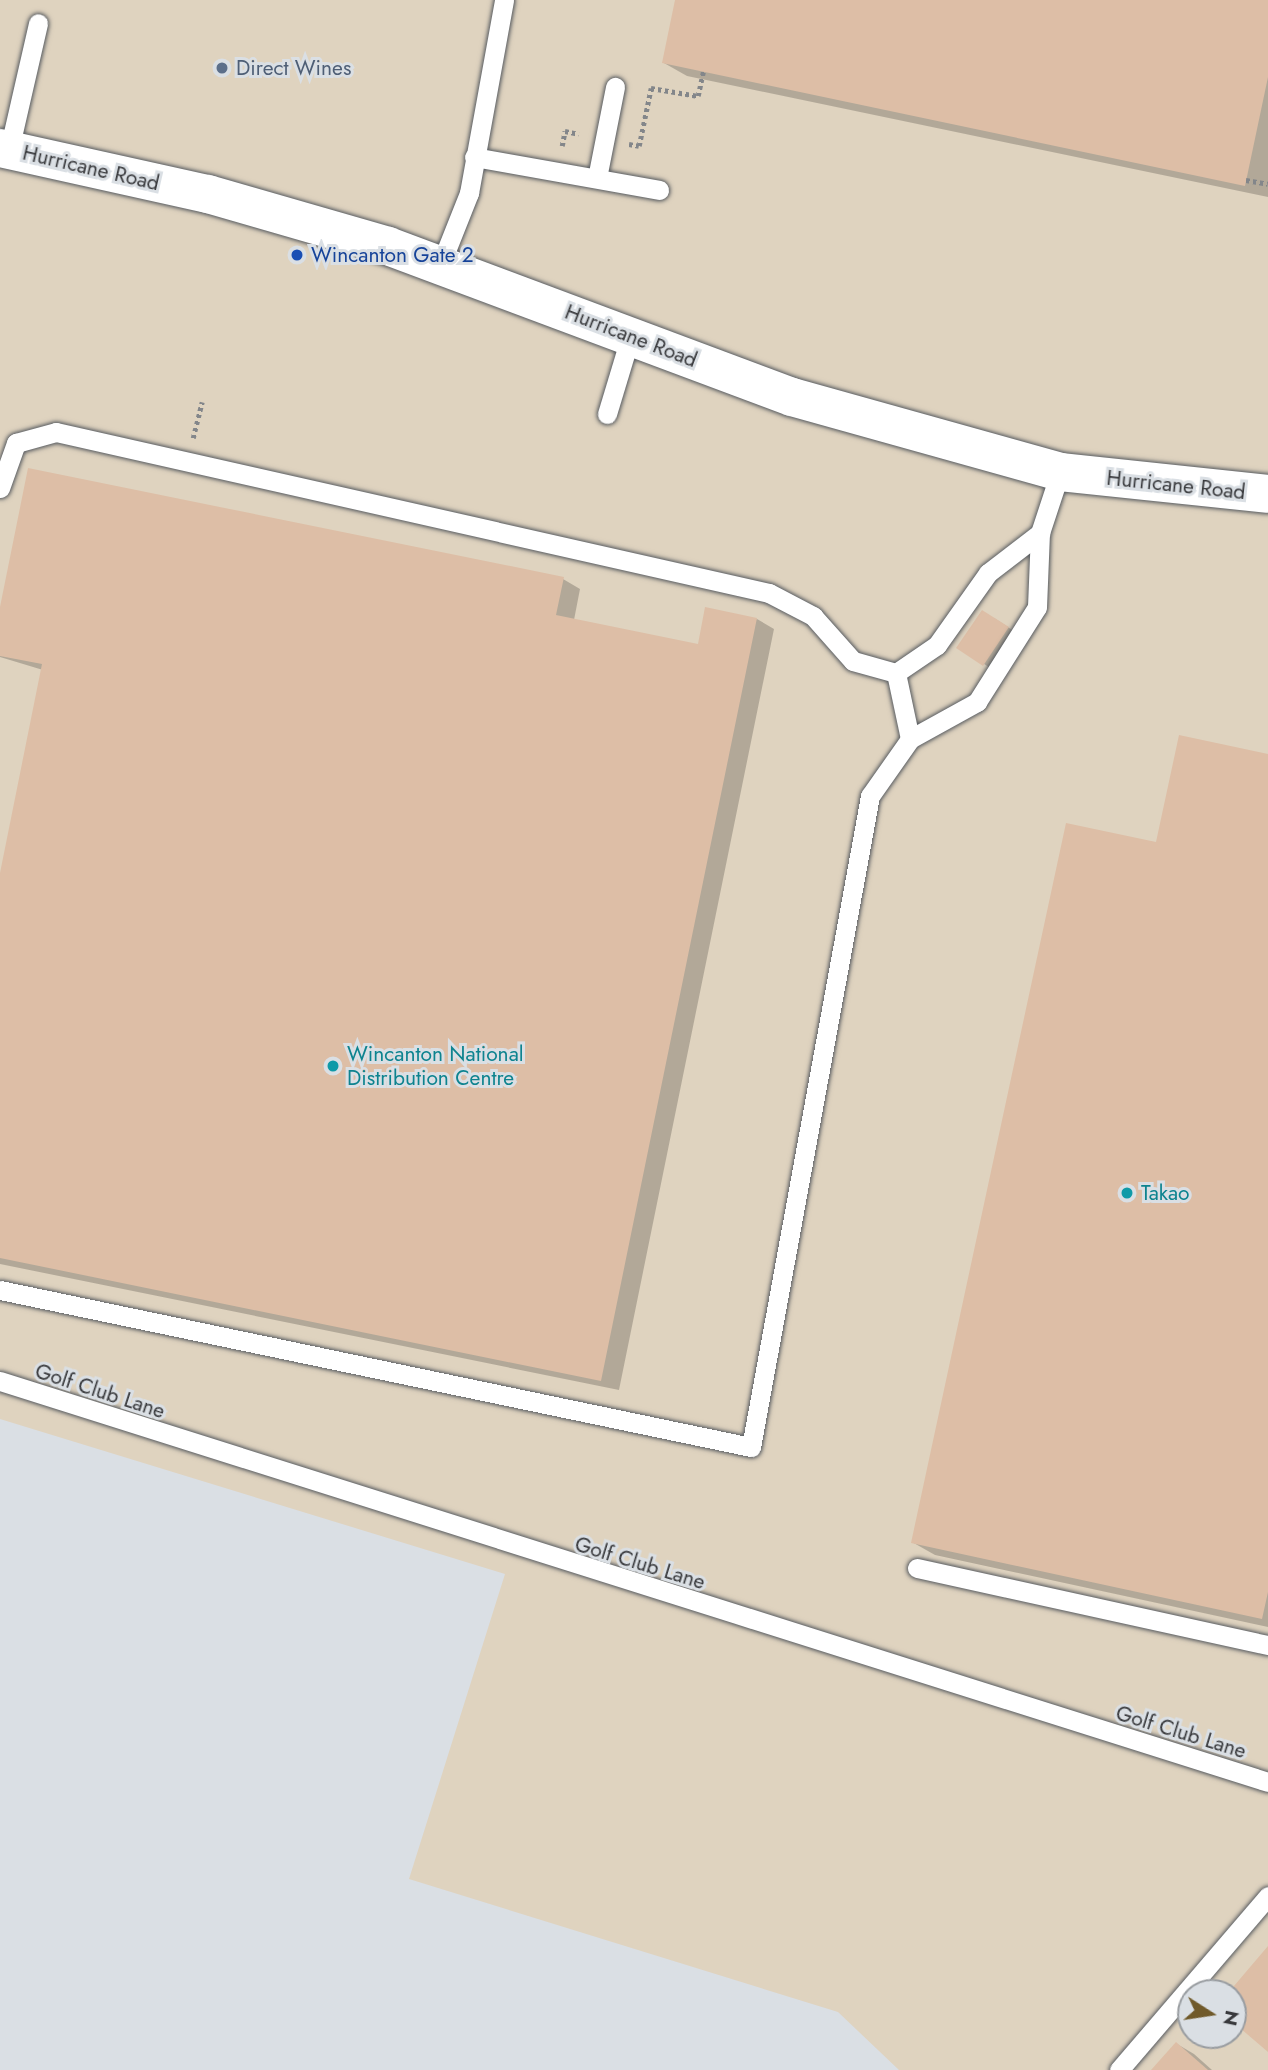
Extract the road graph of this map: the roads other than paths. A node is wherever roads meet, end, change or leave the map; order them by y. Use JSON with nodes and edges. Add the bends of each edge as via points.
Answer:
{"nodes":[{"id":1,"x":504,"y":0,"type":"edge"},
{"id":2,"x":38,"y":23,"type":"dead end"},
{"id":3,"x":615,"y":87,"type":"dead end"},
{"id":4,"x":5,"y":149,"type":"edge"},
{"id":5,"x":474,"y":157,"type":"junction"},
{"id":6,"x":597,"y":178,"type":"junction"},
{"id":7,"x":659,"y":190,"type":"dead end"},
{"id":8,"x":440,"y":266,"type":"junction"},
{"id":9,"x":630,"y":338,"type":"junction"},
{"id":10,"x":607,"y":414,"type":"dead end"},
{"id":11,"x":1060,"y":472,"type":"junction"},
{"id":12,"x":0,"y":488,"type":"edge"},
{"id":13,"x":1268,"y":494,"type":"edge"},
{"id":14,"x":1040,"y":533,"type":"junction"},
{"id":15,"x":896,"y":673,"type":"junction"},
{"id":16,"x":910,"y":739,"type":"junction"},
{"id":17,"x":0,"y":1290,"type":"edge"},
{"id":18,"x":0,"y":1381,"type":"edge"},
{"id":19,"x":916,"y":1568,"type":"dead end"},
{"id":20,"x":1268,"y":1645,"type":"edge"},
{"id":21,"x":1268,"y":1782,"type":"edge"},
{"id":22,"x":1268,"y":1896,"type":"edge"},
{"id":23,"x":1119,"y":2070,"type":"edge"}],
"edges":[{"from":1,"to":5,"type":"lane"},
{"from":2,"to":4,"type":"lane"},
{"from":3,"to":6,"type":"lane"},
{"from":4,"to":8,"type":"street","name":"Hurricane Road","via":[[208,194]]},
{"from":5,"to":6,"type":"lane"},
{"from":5,"to":8,"type":"lane","via":[[469,193]]},
{"from":6,"to":7,"type":"lane"},
{"from":8,"to":9,"type":"street","name":"Hurricane Road"},
{"from":9,"to":10,"type":"lane"},
{"from":9,"to":11,"type":"street","name":"Hurricane Road","via":[[792,397]]},
{"from":11,"to":13,"type":"street","name":"Hurricane Road"},
{"from":11,"to":14,"type":"lane"},
{"from":12,"to":15,"type":"lane","via":[[16,443],[56,432],[769,593],[813,616],[853,661]]},
{"from":14,"to":15,"type":"lane","via":[[988,573],[937,645]]},
{"from":14,"to":16,"type":"lane","via":[[1037,607],[976,702]]},
{"from":15,"to":16,"type":"lane"},
{"from":16,"to":17,"type":"lane","via":[[870,796],[751,1447]]},
{"from":18,"to":21,"type":"lane","name":"Golf Club Lane"},
{"from":19,"to":20,"type":"lane"},
{"from":22,"to":23,"type":"lane"}]}
